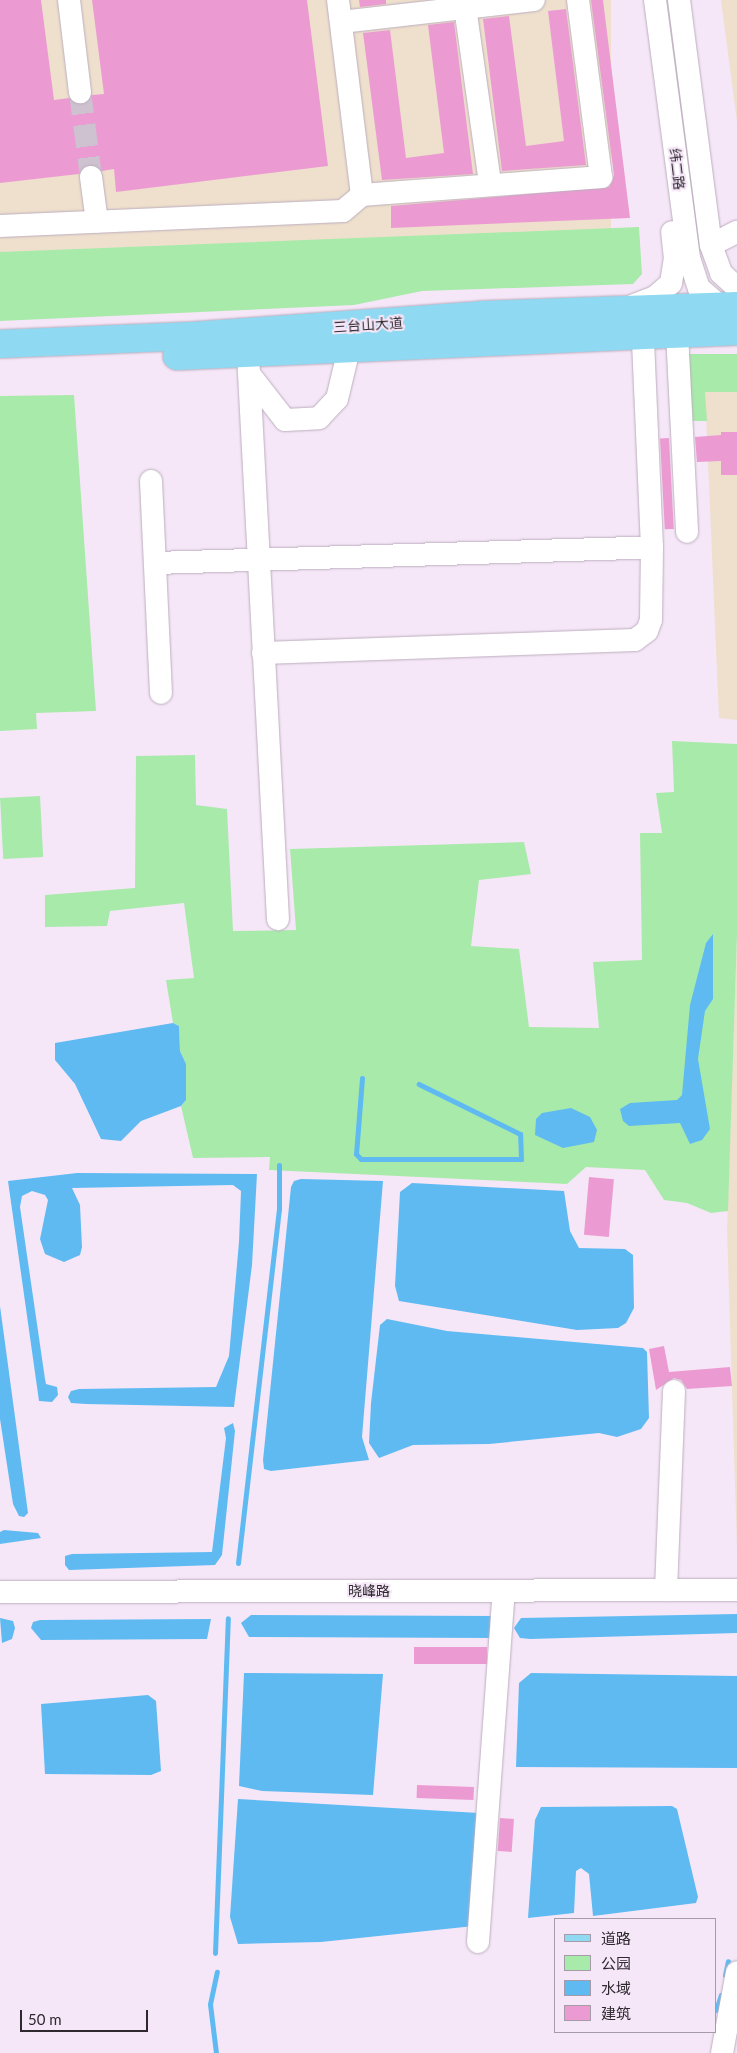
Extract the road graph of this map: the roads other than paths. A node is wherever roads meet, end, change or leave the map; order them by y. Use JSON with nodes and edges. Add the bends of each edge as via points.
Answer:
{"nodes":[{"id":1,"x":69,"y":0,"type":"edge"},
{"id":2,"x":534,"y":0,"type":"edge"},
{"id":3,"x":578,"y":0,"type":"edge"},
{"id":4,"x":655,"y":0,"type":"edge"},
{"id":5,"x":679,"y":0,"type":"edge"},
{"id":6,"x":465,"y":4,"type":"edge"},
{"id":7,"x":340,"y":11,"type":"edge"},
{"id":8,"x":661,"y":47,"type":"junction"},
{"id":9,"x":80,"y":92,"type":"tunnel mouth"},
{"id":10,"x":91,"y":177,"type":"tunnel mouth"},
{"id":11,"x":490,"y":183,"type":"junction"},
{"id":12,"x":362,"y":195,"type":"junction"},
{"id":13,"x":97,"y":222,"type":"junction"},
{"id":14,"x":0,"y":226,"type":"edge"},
{"id":15,"x":737,"y":232,"type":"edge"},
{"id":16,"x":710,"y":244,"type":"junction"},
{"id":17,"x":733,"y":305,"type":"edge"},
{"id":18,"x":634,"y":318,"type":"junction"},
{"id":19,"x":737,"y":331,"type":"edge"},
{"id":20,"x":677,"y":333,"type":"junction"},
{"id":21,"x":0,"y":344,"type":"edge"},
{"id":22,"x":349,"y":349,"type":"junction"},
{"id":23,"x":248,"y":353,"type":"junction"},
{"id":24,"x":0,"y":362,"type":"edge"},
{"id":25,"x":151,"y":481,"type":"dead end"},
{"id":26,"x":687,"y":532,"type":"dead end"},
{"id":27,"x":652,"y":547,"type":"junction"},
{"id":28,"x":258,"y":559,"type":"junction"},
{"id":29,"x":155,"y":563,"type":"junction"},
{"id":30,"x":264,"y":653,"type":"junction"},
{"id":31,"x":161,"y":693,"type":"dead end"},
{"id":32,"x":278,"y":919,"type":"dead end"},
{"id":33,"x":674,"y":1391,"type":"dead end"},
{"id":34,"x":666,"y":1590,"type":"junction"},
{"id":35,"x":737,"y":1590,"type":"edge"},
{"id":36,"x":504,"y":1591,"type":"junction"},
{"id":37,"x":0,"y":1592,"type":"edge"},
{"id":38,"x":478,"y":1942,"type":"dead end"},
{"id":39,"x":737,"y":1972,"type":"edge"},
{"id":40,"x":722,"y":2053,"type":"edge"}],
"edges":[{"from":1,"to":9,"type":"street"},
{"from":2,"to":6,"type":"street"},
{"from":3,"to":11,"type":"street","via":[[601,176]]},
{"from":4,"to":8,"type":"street","name":"纬二路"},
{"from":5,"to":16,"type":"street","name":"纬二路"},
{"from":6,"to":7,"type":"street"},
{"from":6,"to":11,"type":"street"},
{"from":7,"to":12,"type":"street"},
{"from":8,"to":17,"type":"street","name":"纬二路","via":[[690,258],[699,288]]},
{"from":8,"to":18,"type":"street","via":[[657,110],[674,273],[665,291]]},
{"from":10,"to":13,"type":"street"},
{"from":11,"to":12,"type":"street"},
{"from":12,"to":13,"type":"street","via":[[343,211]]},
{"from":13,"to":14,"type":"street"},
{"from":15,"to":16,"type":"street"},
{"from":16,"to":17,"type":"street","name":"纬二路"},
{"from":17,"to":18,"type":"main road","name":"三台山大道"},
{"from":18,"to":20,"type":"main road","name":"三台山大道"},
{"from":18,"to":22,"type":"main road","name":"三台山大道"},
{"from":18,"to":23,"type":"main road","name":"三台山大道","via":[[482,315]]},
{"from":18,"to":27,"type":"street"},
{"from":19,"to":20,"type":"main road","name":"三台山大道"},
{"from":20,"to":26,"type":"street"},
{"from":21,"to":23,"type":"main road","name":"三台山大道"},
{"from":22,"to":23,"type":"main road","name":"三台山大道"},
{"from":22,"to":23,"type":"street","via":[[337,399],[319,418],[285,420]]},
{"from":23,"to":24,"type":"main road","name":"三台山大道"},
{"from":23,"to":28,"type":"street"},
{"from":25,"to":29,"type":"street"},
{"from":27,"to":28,"type":"street"},
{"from":27,"to":30,"type":"street","via":[[651,620],[647,630],[635,640]]},
{"from":28,"to":29,"type":"street"},
{"from":28,"to":30,"type":"street"},
{"from":29,"to":31,"type":"street"},
{"from":30,"to":32,"type":"street"},
{"from":33,"to":34,"type":"street"},
{"from":34,"to":35,"type":"street","name":"晓峰路"},
{"from":34,"to":36,"type":"street","name":"晓峰路"},
{"from":36,"to":37,"type":"street","name":"晓峰路"},
{"from":36,"to":38,"type":"street"},
{"from":39,"to":40,"type":"street"}]}
